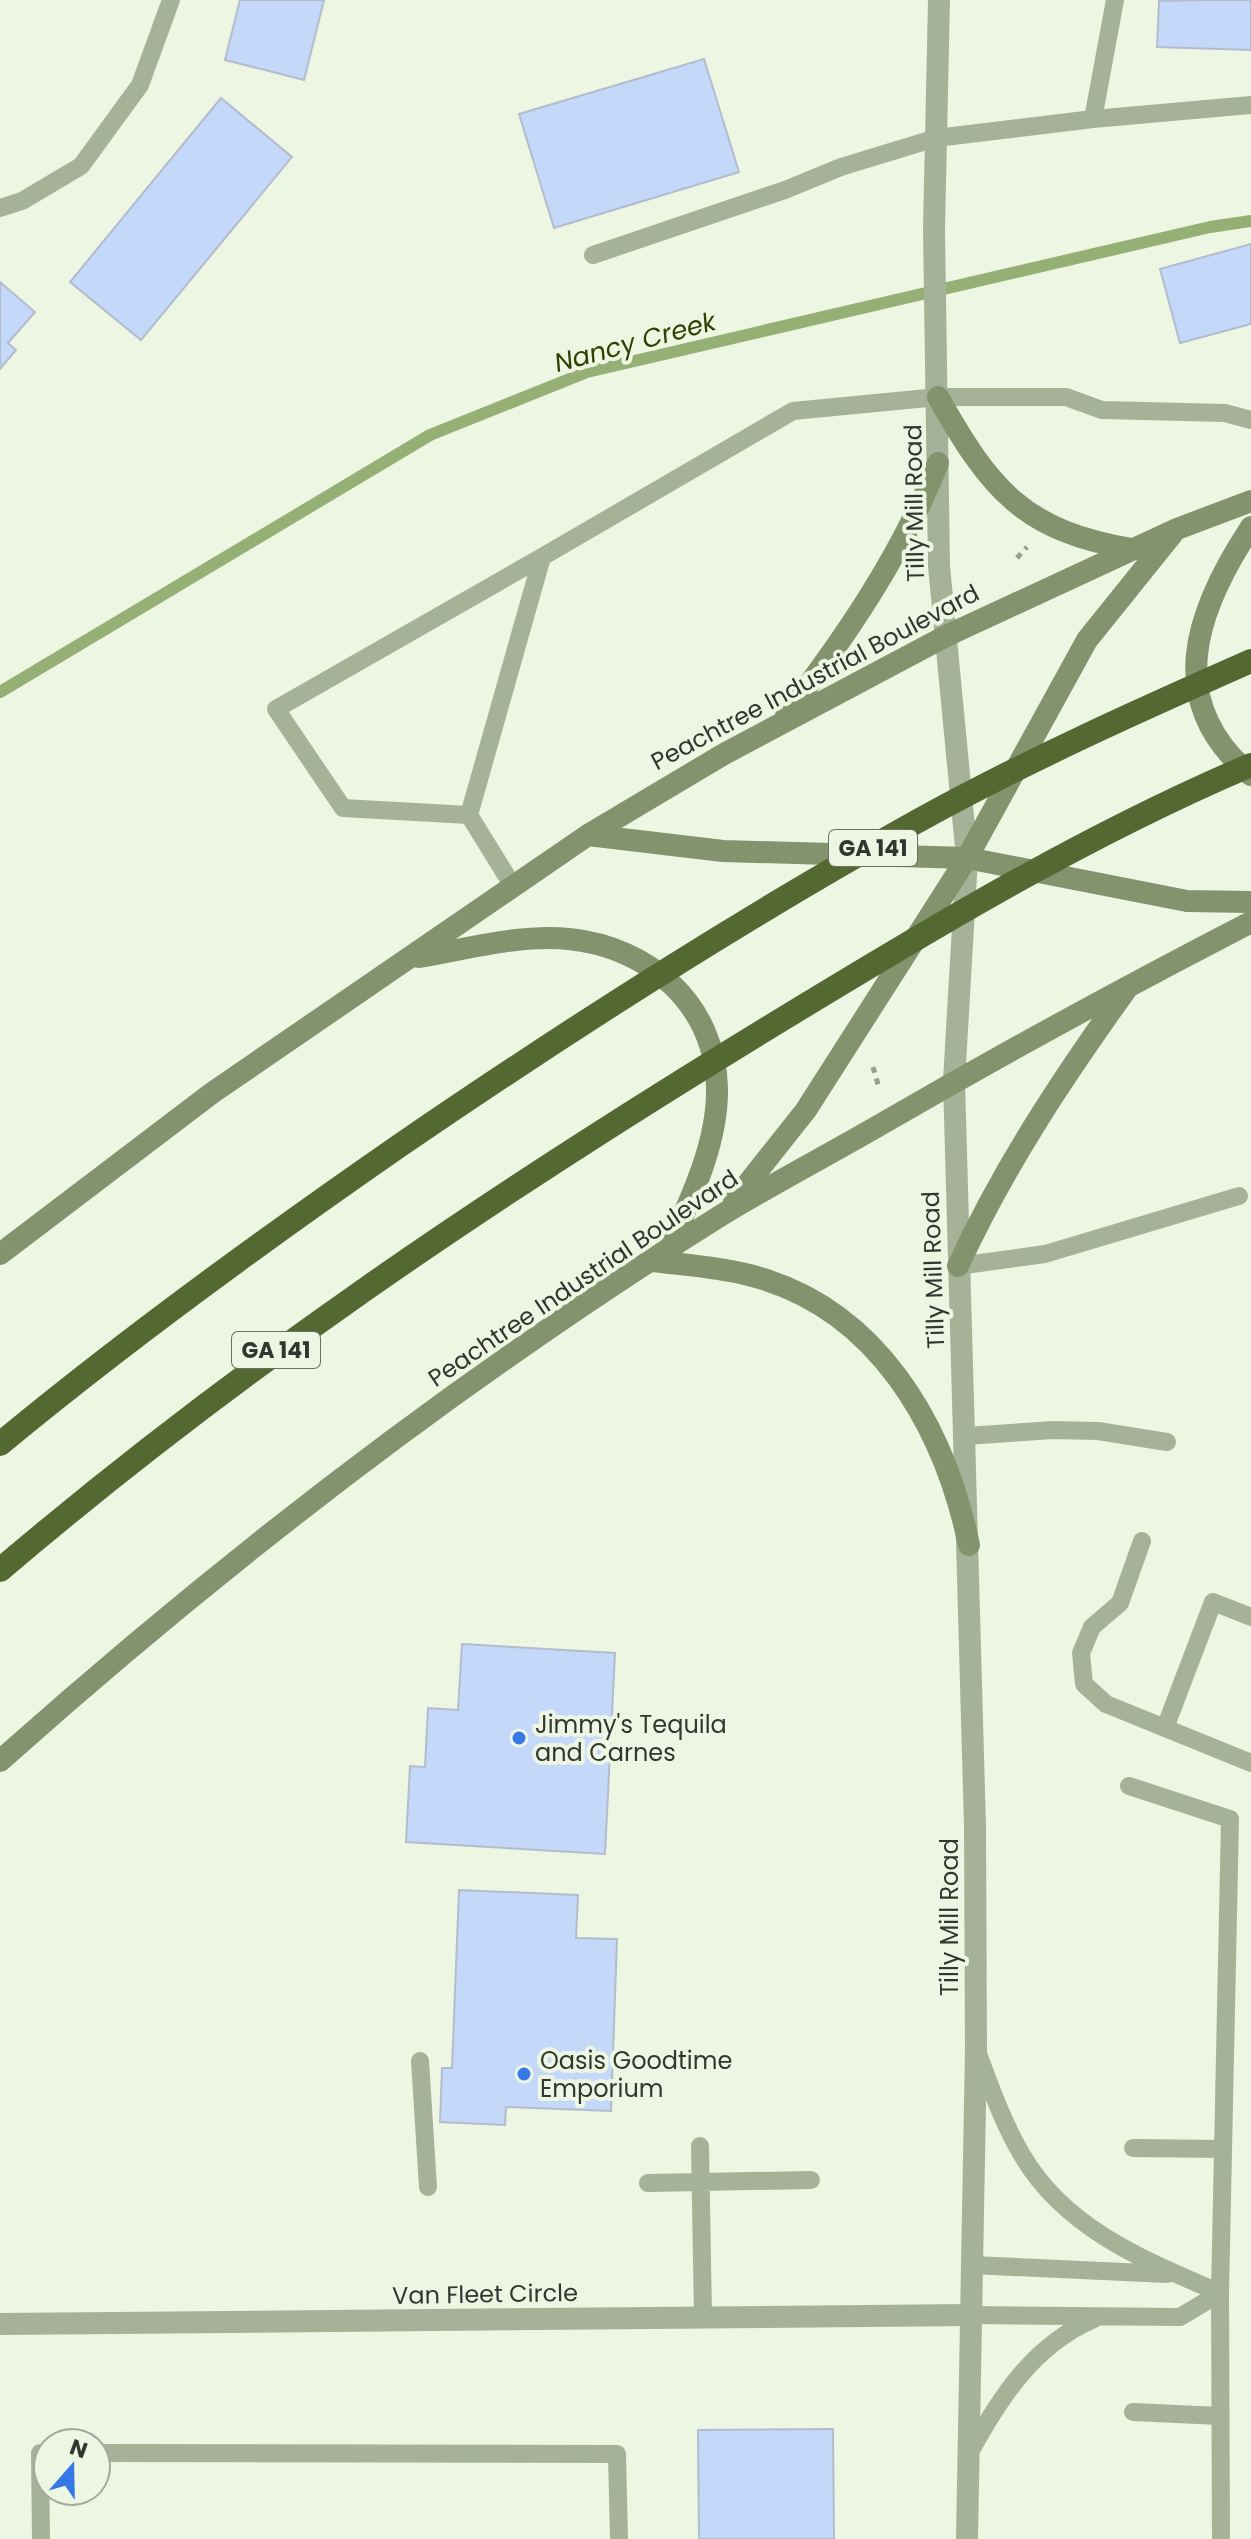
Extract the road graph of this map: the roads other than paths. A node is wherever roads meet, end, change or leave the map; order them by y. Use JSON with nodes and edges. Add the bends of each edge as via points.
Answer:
{"nodes":[{"id":1,"x":171,"y":0,"type":"edge"},
{"id":2,"x":939,"y":0,"type":"edge"},
{"id":3,"x":1115,"y":0,"type":"edge"},
{"id":4,"x":1251,"y":105,"type":"edge"},
{"id":5,"x":1093,"y":119,"type":"junction"},
{"id":6,"x":936,"y":138,"type":"junction"},
{"id":7,"x":0,"y":208,"type":"edge"},
{"id":8,"x":593,"y":255,"type":"dead end"},
{"id":9,"x":938,"y":397,"type":"junction"},
{"id":10,"x":1251,"y":420,"type":"edge"},
{"id":11,"x":938,"y":463,"type":"junction"},
{"id":12,"x":1251,"y":501,"type":"edge"},
{"id":13,"x":1251,"y":527,"type":"edge"},
{"id":14,"x":1177,"y":529,"type":"junction"},
{"id":15,"x":1132,"y":549,"type":"junction"},
{"id":16,"x":542,"y":557,"type":"junction"},
{"id":17,"x":946,"y":636,"type":"junction"},
{"id":18,"x":1251,"y":661,"type":"edge"},
{"id":19,"x":780,"y":723,"type":"junction"},
{"id":20,"x":1251,"y":765,"type":"edge"},
{"id":21,"x":1251,"y":775,"type":"edge"},
{"id":22,"x":469,"y":815,"type":"junction"},
{"id":23,"x":588,"y":835,"type":"junction"},
{"id":24,"x":967,"y":858,"type":"junction"},
{"id":25,"x":514,"y":888,"type":"junction"},
{"id":26,"x":1251,"y":902,"type":"edge"},
{"id":27,"x":1251,"y":922,"type":"edge"},
{"id":28,"x":411,"y":958,"type":"junction"},
{"id":29,"x":1131,"y":984,"type":"junction"},
{"id":30,"x":954,"y":1081,"type":"junction"},
{"id":31,"x":1239,"y":1196,"type":"dead end"},
{"id":32,"x":722,"y":1215,"type":"junction"},
{"id":33,"x":0,"y":1254,"type":"edge"},
{"id":34,"x":660,"y":1256,"type":"junction"},
{"id":35,"x":958,"y":1266,"type":"junction"},
{"id":36,"x":966,"y":1436,"type":"junction"},
{"id":37,"x":1167,"y":1442,"type":"dead end"},
{"id":38,"x":0,"y":1444,"type":"edge"},
{"id":39,"x":1142,"y":1541,"type":"dead end"},
{"id":40,"x":969,"y":1545,"type":"junction"},
{"id":41,"x":0,"y":1570,"type":"edge"},
{"id":42,"x":1251,"y":1617,"type":"edge"},
{"id":43,"x":1165,"y":1728,"type":"junction"},
{"id":44,"x":0,"y":1761,"type":"edge"},
{"id":45,"x":1251,"y":1763,"type":"edge"},
{"id":46,"x":1129,"y":1786,"type":"dead end"},
{"id":47,"x":976,"y":2049,"type":"junction"},
{"id":48,"x":420,"y":2061,"type":"dead end"},
{"id":49,"x":700,"y":2146,"type":"dead end"},
{"id":50,"x":1133,"y":2148,"type":"dead end"},
{"id":51,"x":1223,"y":2149,"type":"junction"},
{"id":52,"x":811,"y":2180,"type":"dead end"},
{"id":53,"x":648,"y":2183,"type":"dead end"},
{"id":54,"x":701,"y":2183,"type":"junction"},
{"id":55,"x":428,"y":2187,"type":"dead end"},
{"id":56,"x":972,"y":2265,"type":"junction"},
{"id":57,"x":1178,"y":2275,"type":"junction"},
{"id":58,"x":1220,"y":2293,"type":"junction"},
{"id":59,"x":971,"y":2315,"type":"junction"},
{"id":60,"x":1101,"y":2316,"type":"junction"},
{"id":61,"x":703,"y":2317,"type":"junction"},
{"id":62,"x":0,"y":2324,"type":"edge"},
{"id":63,"x":1133,"y":2412,"type":"dead end"},
{"id":64,"x":1220,"y":2416,"type":"junction"},
{"id":65,"x":112,"y":2453,"type":"edge"},
{"id":66,"x":969,"y":2454,"type":"junction"},
{"id":67,"x":41,"y":2507,"type":"edge"},
{"id":68,"x":41,"y":2539,"type":"edge"},
{"id":69,"x":619,"y":2539,"type":"edge"},
{"id":70,"x":967,"y":2539,"type":"edge"},
{"id":71,"x":1221,"y":2539,"type":"edge"}],
"edges":[{"from":1,"to":7,"type":"lane","via":[[140,85],[81,166]]},
{"from":2,"to":6,"type":"street","name":"Tilly Mill Road"},
{"from":3,"to":5,"type":"lane"},
{"from":4,"to":5,"type":"lane"},
{"from":5,"to":6,"type":"lane"},
{"from":6,"to":8,"type":"lane"},
{"from":6,"to":9,"type":"street","name":"Tilly Mill Road"},
{"from":9,"to":10,"type":"lane","via":[[1066,397],[1102,410],[1225,413]]},
{"from":9,"to":11,"type":"street","name":"Tilly Mill Road"},
{"from":9,"to":15,"type":"main road","via":[[983,468],[1028,515],[1078,538]]},
{"from":9,"to":16,"type":"lane","via":[[793,411]]},
{"from":11,"to":17,"type":"street","name":"Tilly Mill Road"},
{"from":11,"to":19,"type":"main road","via":[[881,579]]},
{"from":12,"to":14,"type":"main road","name":"Peachtree Industrial Boulevard"},
{"from":13,"to":21,"type":"main road","via":[[1212,598],[1194,670],[1209,722],[1236,763]]},
{"from":14,"to":15,"type":"main road","name":"Peachtree Industrial Boulevard"},
{"from":14,"to":24,"type":"main road","via":[[1087,640]]},
{"from":15,"to":17,"type":"main road","name":"Peachtree Industrial Boulevard"},
{"from":16,"to":22,"type":"lane"},
{"from":16,"to":22,"type":"lane","via":[[276,709],[343,808]]},
{"from":17,"to":19,"type":"main road","name":"Peachtree Industrial Boulevard"},
{"from":17,"to":24,"type":"street","name":"Tilly Mill Road"},
{"from":18,"to":38,"type":"highway","number":"GA 141","via":[[1112,722],[917,822],[709,943],[513,1068],[233,1261]]},
{"from":19,"to":23,"type":"main road","name":"Peachtree Industrial Boulevard"},
{"from":20,"to":41,"type":"highway","number":"GA 141","via":[[1069,853],[567,1151],[265,1359]]},
{"from":22,"to":25,"type":"lane"},
{"from":23,"to":24,"type":"main road","via":[[723,851]]},
{"from":23,"to":25,"type":"main road","name":"Peachtree Industrial Boulevard"},
{"from":24,"to":26,"type":"main road","via":[[1187,901]]},
{"from":24,"to":30,"type":"street","name":"Tilly Mill Road"},
{"from":24,"to":32,"type":"main road","via":[[806,1110]]},
{"from":25,"to":28,"type":"main road","name":"Peachtree Industrial Boulevard"},
{"from":27,"to":29,"type":"main road","name":"Peachtree Industrial Boulevard"},
{"from":28,"to":33,"type":"main road","name":"Peachtree Industrial Boulevard","via":[[212,1093]]},
{"from":28,"to":34,"type":"main road","via":[[520,940],[604,944],[659,971],[685,996],[702,1026],[717,1088],[707,1153]]},
{"from":29,"to":30,"type":"main road","name":"Peachtree Industrial Boulevard"},
{"from":29,"to":35,"type":"main road","via":[[1049,1099]]},
{"from":30,"to":32,"type":"main road","name":"Peachtree Industrial Boulevard"},
{"from":30,"to":35,"type":"street","name":"Tilly Mill Road"},
{"from":31,"to":35,"type":"lane","via":[[1045,1254]]},
{"from":32,"to":34,"type":"main road","name":"Peachtree Industrial Boulevard"},
{"from":34,"to":40,"type":"main road","via":[[786,1288],[820,1306],[876,1349],[929,1426],[957,1489]]},
{"from":34,"to":44,"type":"main road","name":"Peachtree Industrial Boulevard","via":[[352,1469]]},
{"from":35,"to":36,"type":"street","name":"Tilly Mill Road"},
{"from":36,"to":37,"type":"lane","via":[[1098,1431]]},
{"from":36,"to":40,"type":"street","name":"Tilly Mill Road"},
{"from":39,"to":43,"type":"lane","via":[[1120,1603],[1092,1627],[1081,1653],[1084,1684],[1106,1704]]},
{"from":40,"to":47,"type":"street","name":"Tilly Mill Road"},
{"from":42,"to":43,"type":"lane","via":[[1213,1602]]},
{"from":43,"to":45,"type":"lane"},
{"from":46,"to":51,"type":"lane","via":[[1230,1819]]},
{"from":47,"to":56,"type":"street","name":"Tilly Mill Road"},
{"from":47,"to":57,"type":"lane","via":[[1001,2116],[1050,2193],[1085,2226]]},
{"from":48,"to":55,"type":"lane"},
{"from":49,"to":54,"type":"lane"},
{"from":50,"to":51,"type":"lane"},
{"from":51,"to":58,"type":"lane"},
{"from":52,"to":54,"type":"lane"},
{"from":53,"to":54,"type":"lane"},
{"from":54,"to":61,"type":"lane"},
{"from":56,"to":57,"type":"lane"},
{"from":56,"to":59,"type":"street","name":"Tilly Mill Road"},
{"from":57,"to":58,"type":"lane"},
{"from":58,"to":60,"type":"lane","via":[[1180,2317]]},
{"from":58,"to":64,"type":"lane"},
{"from":59,"to":60,"type":"lane"},
{"from":59,"to":61,"type":"street","name":"Van Fleet Circle"},
{"from":59,"to":66,"type":"street","name":"Tilly Mill Road"},
{"from":60,"to":66,"type":"lane","via":[[1071,2328],[1022,2371]]},
{"from":61,"to":62,"type":"street","name":"Van Fleet Circle"},
{"from":63,"to":64,"type":"lane"},
{"from":64,"to":71,"type":"lane"},
{"from":65,"to":69,"type":"lane","via":[[617,2454]]},
{"from":66,"to":70,"type":"street","name":"Tilly Mill Road"},
{"from":67,"to":68,"type":"lane"}]}
